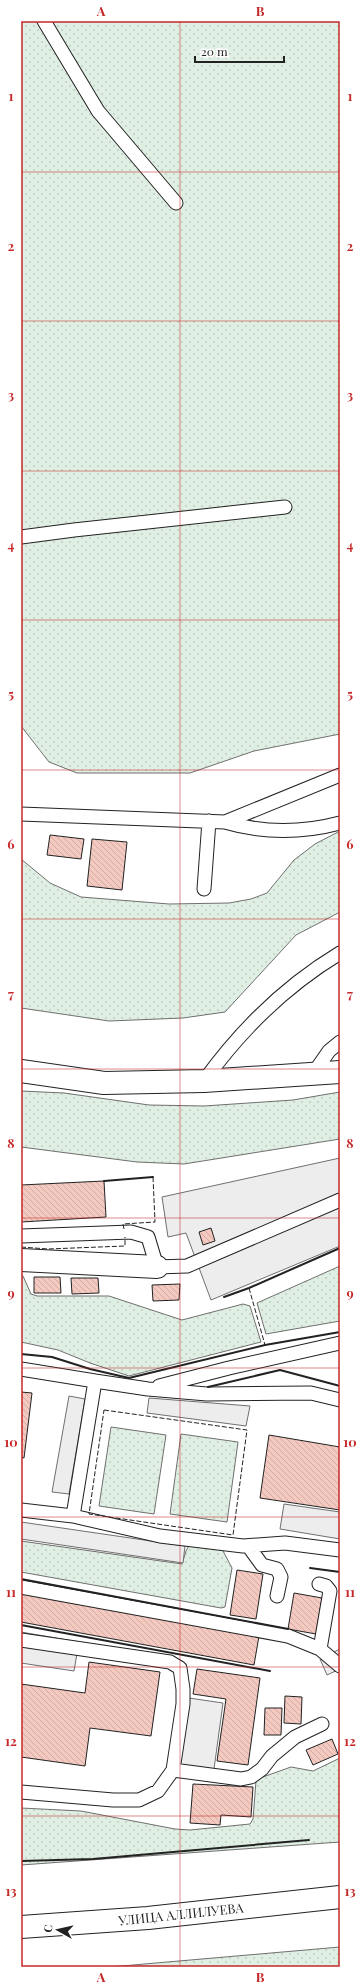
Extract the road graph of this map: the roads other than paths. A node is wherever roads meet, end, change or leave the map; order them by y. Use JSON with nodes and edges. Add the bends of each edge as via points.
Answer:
{"nodes":[{"id":1,"x":44,"y":21,"type":"edge"},
{"id":2,"x":176,"y":202,"type":"dead end"},
{"id":3,"x":285,"y":507,"type":"dead end"},
{"id":4,"x":21,"y":537,"type":"edge"},
{"id":5,"x":340,"y":775,"type":"edge"},
{"id":6,"x":21,"y":814,"type":"edge"},
{"id":7,"x":209,"y":821,"type":"junction"},
{"id":8,"x":225,"y":822,"type":"junction"},
{"id":9,"x":340,"y":823,"type":"edge"},
{"id":10,"x":204,"y":889,"type":"dead end"},
{"id":11,"x":340,"y":953,"type":"edge"},
{"id":12,"x":340,"y":1042,"type":"edge"},
{"id":13,"x":21,"y":1071,"type":"edge"},
{"id":14,"x":340,"y":1072,"type":"edge"},
{"id":15,"x":313,"y":1074,"type":"junction"},
{"id":16,"x":204,"y":1081,"type":"junction"},
{"id":17,"x":340,"y":1200,"type":"edge"},
{"id":18,"x":21,"y":1236,"type":"edge"},
{"id":19,"x":21,"y":1260,"type":"edge"},
{"id":20,"x":157,"y":1268,"type":"junction"},
{"id":21,"x":340,"y":1343,"type":"edge"},
{"id":22,"x":21,"y":1369,"type":"edge"},
{"id":23,"x":95,"y":1381,"type":"junction"},
{"id":24,"x":148,"y":1389,"type":"junction"},
{"id":25,"x":340,"y":1400,"type":"edge"},
{"id":26,"x":21,"y":1510,"type":"edge"},
{"id":27,"x":73,"y":1516,"type":"junction"},
{"id":28,"x":249,"y":1546,"type":"junction"},
{"id":29,"x":340,"y":1550,"type":"edge"},
{"id":30,"x":319,"y":1584,"type":"dead end"},
{"id":31,"x":21,"y":1587,"type":"edge"},
{"id":32,"x":277,"y":1596,"type":"dead end"},
{"id":33,"x":21,"y":1640,"type":"edge"},
{"id":34,"x":320,"y":1649,"type":"junction"},
{"id":35,"x":340,"y":1666,"type":"edge"},
{"id":36,"x":322,"y":1724,"type":"dead end"},
{"id":37,"x":173,"y":1770,"type":"junction"},
{"id":38,"x":21,"y":1792,"type":"edge"},
{"id":39,"x":340,"y":1897,"type":"edge"},
{"id":40,"x":21,"y":1927,"type":"edge"}],
"edges":[{"from":1,"to":2,"type":"lane","via":[[98,111]]},
{"from":3,"to":4,"type":"lane"},
{"from":5,"to":8,"type":"lane"},
{"from":6,"to":7,"type":"lane"},
{"from":7,"to":8,"type":"lane"},
{"from":7,"to":10,"type":"lane"},
{"from":8,"to":9,"type":"lane","via":[[272,830],[304,830]]},
{"from":11,"to":16,"type":"lane","via":[[315,968],[272,1004],[226,1050]]},
{"from":12,"to":15,"type":"lane","via":[[329,1051]]},
{"from":13,"to":16,"type":"street","via":[[104,1083]]},
{"from":14,"to":15,"type":"street"},
{"from":15,"to":16,"type":"street"},
{"from":17,"to":20,"type":"lane","via":[[187,1266]]},
{"from":18,"to":20,"type":"lane","via":[[131,1232],[148,1238]]},
{"from":19,"to":20,"type":"street"},
{"from":21,"to":24,"type":"lane"},
{"from":22,"to":23,"type":"lane"},
{"from":23,"to":24,"type":"lane"},
{"from":23,"to":27,"type":"lane"},
{"from":24,"to":25,"type":"lane","via":[[207,1394],[311,1394]]},
{"from":26,"to":27,"type":"lane"},
{"from":27,"to":28,"type":"lane","via":[[160,1536]]},
{"from":28,"to":29,"type":"lane","via":[[285,1543]]},
{"from":28,"to":32,"type":"lane","via":[[262,1564],[277,1569],[281,1577]]},
{"from":30,"to":34,"type":"lane","via":[[326,1586],[330,1591]]},
{"from":31,"to":34,"type":"lane","via":[[288,1636]]},
{"from":33,"to":37,"type":"lane","via":[[170,1662],[180,1668],[184,1689],[183,1704]]},
{"from":34,"to":35,"type":"lane"},
{"from":36,"to":37,"type":"lane","via":[[295,1738],[252,1776],[241,1779]]},
{"from":37,"to":38,"type":"lane","via":[[158,1791],[139,1800]]},
{"from":39,"to":40,"type":"street","name":"УЛИЦА АЛЛИЛУЕВА","via":[[148,1918]]}]}
